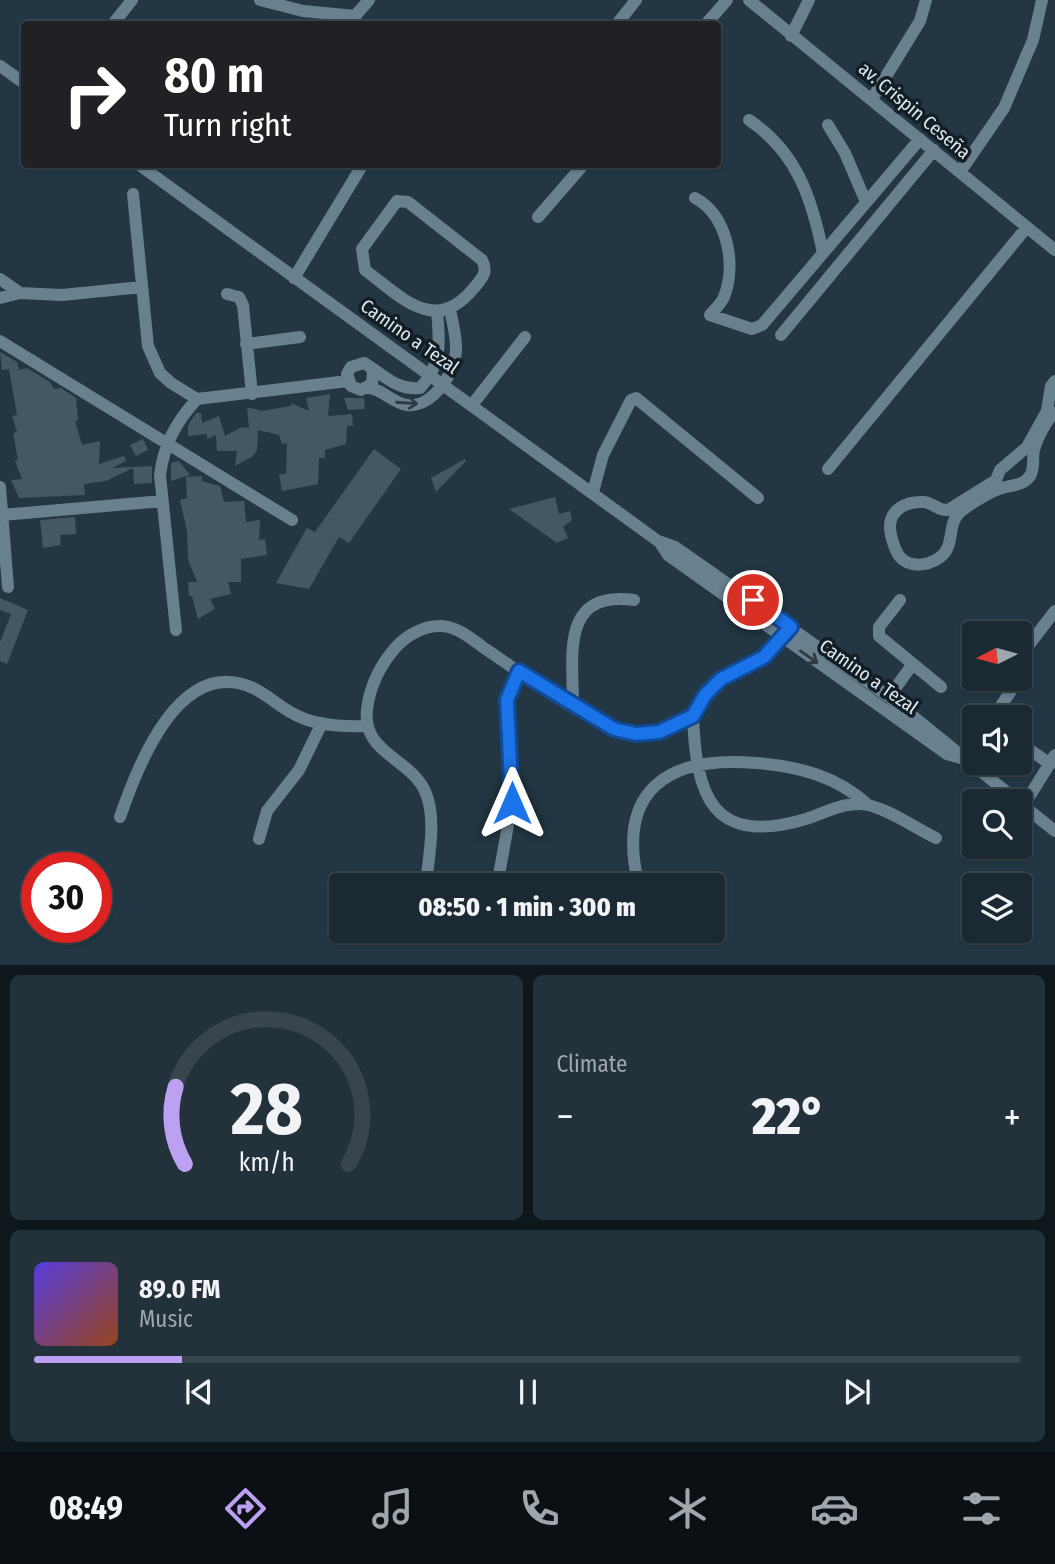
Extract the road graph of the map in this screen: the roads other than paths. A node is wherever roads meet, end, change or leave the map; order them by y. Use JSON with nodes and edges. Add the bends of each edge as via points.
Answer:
{"nodes":[{"id":1,"x":132,"y":0,"type":"edge"},
{"id":2,"x":260,"y":0,"type":"edge"},
{"id":3,"x":369,"y":0,"type":"edge"},
{"id":4,"x":636,"y":0,"type":"edge"},
{"id":5,"x":727,"y":0,"type":"edge"},
{"id":6,"x":749,"y":0,"type":"edge"},
{"id":7,"x":809,"y":0,"type":"edge"},
{"id":8,"x":926,"y":0,"type":"edge"},
{"id":9,"x":1042,"y":0,"type":"edge"},
{"id":10,"x":352,"y":20,"type":"edge"},
{"id":11,"x":115,"y":21,"type":"edge"},
{"id":12,"x":619,"y":21,"type":"edge"},
{"id":13,"x":709,"y":21,"type":"edge"},
{"id":14,"x":791,"y":36,"type":"junction"},
{"id":15,"x":0,"y":66,"type":"edge"},
{"id":16,"x":21,"y":81,"type":"edge"},
{"id":17,"x":872,"y":99,"type":"junction"},
{"id":18,"x":749,"y":120,"type":"dead end"},
{"id":19,"x":828,"y":125,"type":"dead end"},
{"id":20,"x":919,"y":139,"type":"junction"},
{"id":21,"x":933,"y":150,"type":"junction"},
{"id":22,"x":143,"y":168,"type":"edge"},
{"id":23,"x":361,"y":168,"type":"edge"},
{"id":24,"x":581,"y":168,"type":"edge"},
{"id":25,"x":960,"y":172,"type":"junction"},
{"id":26,"x":133,"y":194,"type":"dead end"},
{"id":27,"x":695,"y":198,"type":"dead end"},
{"id":28,"x":866,"y":202,"type":"junction"},
{"id":29,"x":538,"y":217,"type":"dead end"},
{"id":30,"x":1027,"y":227,"type":"junction"},
{"id":31,"x":1055,"y":250,"type":"edge"},
{"id":32,"x":823,"y":253,"type":"junction"},
{"id":33,"x":294,"y":278,"type":"junction"},
{"id":34,"x":0,"y":279,"type":"edge"},
{"id":35,"x":142,"y":287,"type":"junction"},
{"id":36,"x":20,"y":293,"type":"junction"},
{"id":37,"x":227,"y":294,"type":"dead end"},
{"id":38,"x":0,"y":298,"type":"edge"},
{"id":39,"x":444,"y":310,"type":"junction"},
{"id":40,"x":781,"y":335,"type":"dead end"},
{"id":41,"x":300,"y":337,"type":"dead end"},
{"id":42,"x":525,"y":337,"type":"dead end"},
{"id":43,"x":0,"y":341,"type":"edge"},
{"id":44,"x":246,"y":344,"type":"junction"},
{"id":45,"x":370,"y":367,"type":"junction"},
{"id":46,"x":432,"y":375,"type":"junction"},
{"id":47,"x":1055,"y":380,"type":"edge"},
{"id":48,"x":348,"y":381,"type":"junction"},
{"id":49,"x":444,"y":384,"type":"junction"},
{"id":50,"x":367,"y":388,"type":"junction"},
{"id":51,"x":252,"y":394,"type":"junction"},
{"id":52,"x":197,"y":399,"type":"junction"},
{"id":53,"x":472,"y":405,"type":"junction"},
{"id":54,"x":1055,"y":413,"type":"edge"},
{"id":55,"x":167,"y":445,"type":"junction"},
{"id":56,"x":828,"y":469,"type":"dead end"},
{"id":57,"x":0,"y":487,"type":"edge"},
{"id":58,"x":593,"y":492,"type":"junction"},
{"id":59,"x":758,"y":498,"type":"dead end"},
{"id":60,"x":163,"y":501,"type":"junction"},
{"id":61,"x":2,"y":515,"type":"junction"},
{"id":62,"x":292,"y":520,"type":"dead end"},
{"id":63,"x":659,"y":541,"type":"junction"},
{"id":64,"x":8,"y":587,"type":"dead end"},
{"id":65,"x":634,"y":600,"type":"dead end"},
{"id":66,"x":900,"y":600,"type":"dead end"},
{"id":67,"x":1055,"y":611,"type":"edge"},
{"id":68,"x":791,"y":627,"type":"junction"},
{"id":69,"x":176,"y":630,"type":"dead end"},
{"id":70,"x":782,"y":639,"type":"junction"},
{"id":71,"x":1032,"y":641,"type":"edge"},
{"id":72,"x":912,"y":665,"type":"junction"},
{"id":73,"x":519,"y":671,"type":"junction"},
{"id":74,"x":941,"y":687,"type":"dead end"},
{"id":75,"x":889,"y":697,"type":"junction"},
{"id":76,"x":573,"y":705,"type":"junction"},
{"id":77,"x":693,"y":716,"type":"junction"},
{"id":78,"x":322,"y":723,"type":"junction"},
{"id":79,"x":367,"y":726,"type":"junction"},
{"id":80,"x":1032,"y":749,"type":"edge"},
{"id":81,"x":962,"y":757,"type":"edge"},
{"id":82,"x":962,"y":758,"type":"edge"},
{"id":83,"x":1052,"y":760,"type":"edge"},
{"id":84,"x":695,"y":763,"type":"junction"},
{"id":85,"x":985,"y":775,"type":"edge"},
{"id":86,"x":1003,"y":789,"type":"edge"},
{"id":87,"x":1031,"y":789,"type":"edge"},
{"id":88,"x":868,"y":805,"type":"junction"},
{"id":89,"x":1032,"y":812,"type":"edge"},
{"id":90,"x":120,"y":817,"type":"dead end"},
{"id":91,"x":1055,"y":831,"type":"edge"},
{"id":92,"x":936,"y":838,"type":"dead end"},
{"id":93,"x":259,"y":839,"type":"dead end"},
{"id":94,"x":427,"y":873,"type":"edge"},
{"id":95,"x":499,"y":873,"type":"edge"},
{"id":96,"x":636,"y":873,"type":"edge"}],
"edges":[{"from":1,"to":11,"type":"street"},
{"from":2,"to":10,"type":"street"},
{"from":3,"to":10,"type":"street"},
{"from":4,"to":12,"type":"street"},
{"from":5,"to":13,"type":"street"},
{"from":6,"to":14,"type":"street","name":"av. Crispin Ceseña"},
{"from":7,"to":14,"type":"street"},
{"from":8,"to":17,"type":"street","via":[[920,21]]},
{"from":9,"to":25,"type":"street","via":[[1033,40],[1004,108]]},
{"from":14,"to":17,"type":"street","name":"av. Crispin Ceseña"},
{"from":15,"to":16,"type":"street"},
{"from":17,"to":20,"type":"street","name":"av. Crispin Ceseña"},
{"from":18,"to":32,"type":"street","via":[[783,149],[802,176]]},
{"from":19,"to":28,"type":"street"},
{"from":20,"to":21,"type":"street","name":"av. Crispin Ceseña"},
{"from":20,"to":28,"type":"street"},
{"from":21,"to":25,"type":"street","name":"av. Crispin Ceseña"},
{"from":21,"to":40,"type":"street"},
{"from":22,"to":33,"type":"street","name":"Camino a Tezal"},
{"from":23,"to":33,"type":"street"},
{"from":24,"to":29,"type":"street"},
{"from":25,"to":30,"type":"street","name":"av. Crispin Ceseña"},
{"from":26,"to":35,"type":"street"},
{"from":27,"to":32,"type":"street","via":[[709,205],[727,244],[730,270],[723,298],[710,315],[752,329],[762,325]]},
{"from":28,"to":32,"type":"street"},
{"from":30,"to":31,"type":"street","name":"av. Crispin Ceseña"},
{"from":30,"to":56,"type":"street"},
{"from":33,"to":46,"type":"street","name":"Camino a Tezal"},
{"from":34,"to":36,"type":"street"},
{"from":35,"to":36,"type":"street","via":[[62,296]]},
{"from":35,"to":52,"type":"street","via":[[153,362],[171,383]]},
{"from":36,"to":38,"type":"street"},
{"from":37,"to":44,"type":"street","via":[[242,301]]},
{"from":39,"to":39,"type":"street","via":[[466,298],[486,267],[408,202],[397,201],[362,248],[365,270],[418,307]]},
{"from":39,"to":46,"type":"street"},
{"from":39,"to":49,"type":"street","via":[[456,349]]},
{"from":41,"to":44,"type":"street"},
{"from":42,"to":53,"type":"street"},
{"from":43,"to":55,"type":"street"},
{"from":44,"to":51,"type":"street"},
{"from":45,"to":46,"type":"street","via":[[411,389],[420,388]]},
{"from":45,"to":48,"type":"street","via":[[357,363]]},
{"from":45,"to":50,"type":"street","via":[[374,379]]},
{"from":46,"to":49,"type":"street","name":"Camino a Tezal"},
{"from":47,"to":54,"type":"street","via":[[1047,411],[1027,447],[1000,470],[996,480],[948,510],[925,502],[906,504],[891,517],[890,530],[903,560],[912,565],[940,558],[949,548],[954,519],[962,510],[1025,481],[1032,473],[1033,452]]},
{"from":48,"to":50,"type":"street","via":[[356,389]]},
{"from":48,"to":51,"type":"street"},
{"from":50,"to":49,"type":"street","one_way":true,"via":[[410,405],[425,402]]},
{"from":49,"to":53,"type":"street","name":"Camino a Tezal"},
{"from":51,"to":52,"type":"street"},
{"from":52,"to":55,"type":"street"},
{"from":53,"to":58,"type":"street","name":"Camino a Tezal"},
{"from":55,"to":60,"type":"street","via":[[160,475]]},
{"from":55,"to":62,"type":"street"},
{"from":57,"to":61,"type":"street"},
{"from":58,"to":59,"type":"street","via":[[603,454],[636,398]]},
{"from":58,"to":63,"type":"street","name":"Camino a Tezal"},
{"from":60,"to":61,"type":"street"},
{"from":60,"to":69,"type":"street"},
{"from":61,"to":64,"type":"street"},
{"from":63,"to":68,"type":"street","name":"Camino a Tezal","via":[[675,547]]},
{"from":63,"to":70,"type":"street","name":"Camino a Tezal","via":[[668,555]]},
{"from":65,"to":76,"type":"street","via":[[610,598],[581,615],[572,650]]},
{"from":66,"to":72,"type":"street","via":[[879,628],[880,636]]},
{"from":67,"to":71,"type":"street"},
{"from":68,"to":70,"type":"street"},
{"from":68,"to":75,"type":"street","name":"Camino a Tezal"},
{"from":70,"to":77,"type":"street","via":[[764,657],[721,679]]},
{"from":70,"to":82,"type":"street","name":"Camino a Tezal","one_way":true,"via":[[947,754]]},
{"from":72,"to":74,"type":"street"},
{"from":72,"to":75,"type":"street"},
{"from":73,"to":76,"type":"street"},
{"from":73,"to":79,"type":"street","via":[[456,629],[428,627],[403,639],[384,660],[373,685]]},
{"from":73,"to":95,"type":"street","via":[[507,700],[512,803]]},
{"from":75,"to":81,"type":"street","name":"Camino a Tezal"},
{"from":76,"to":77,"type":"street","via":[[614,729],[636,734],[659,732]]},
{"from":77,"to":84,"type":"street"},
{"from":78,"to":79,"type":"street"},
{"from":78,"to":90,"type":"street","via":[[295,715],[253,688],[236,683],[212,686],[186,698],[170,712],[141,763]]},
{"from":78,"to":93,"type":"street","via":[[299,770],[267,811]]},
{"from":79,"to":94,"type":"street","via":[[373,742],[413,774],[425,792],[431,839]]},
{"from":80,"to":83,"type":"street"},
{"from":83,"to":87,"type":"street"},
{"from":84,"to":88,"type":"street","via":[[747,762],[806,771],[853,791]]},
{"from":84,"to":88,"type":"street","via":[[712,803],[738,823],[780,826],[838,807]]},
{"from":84,"to":96,"type":"street","via":[[668,775],[640,808],[633,828]]},
{"from":85,"to":86,"type":"street","name":"Camino a Tezal"},
{"from":88,"to":92,"type":"street"},
{"from":89,"to":91,"type":"street","name":"Camino a Tezal"}]}
